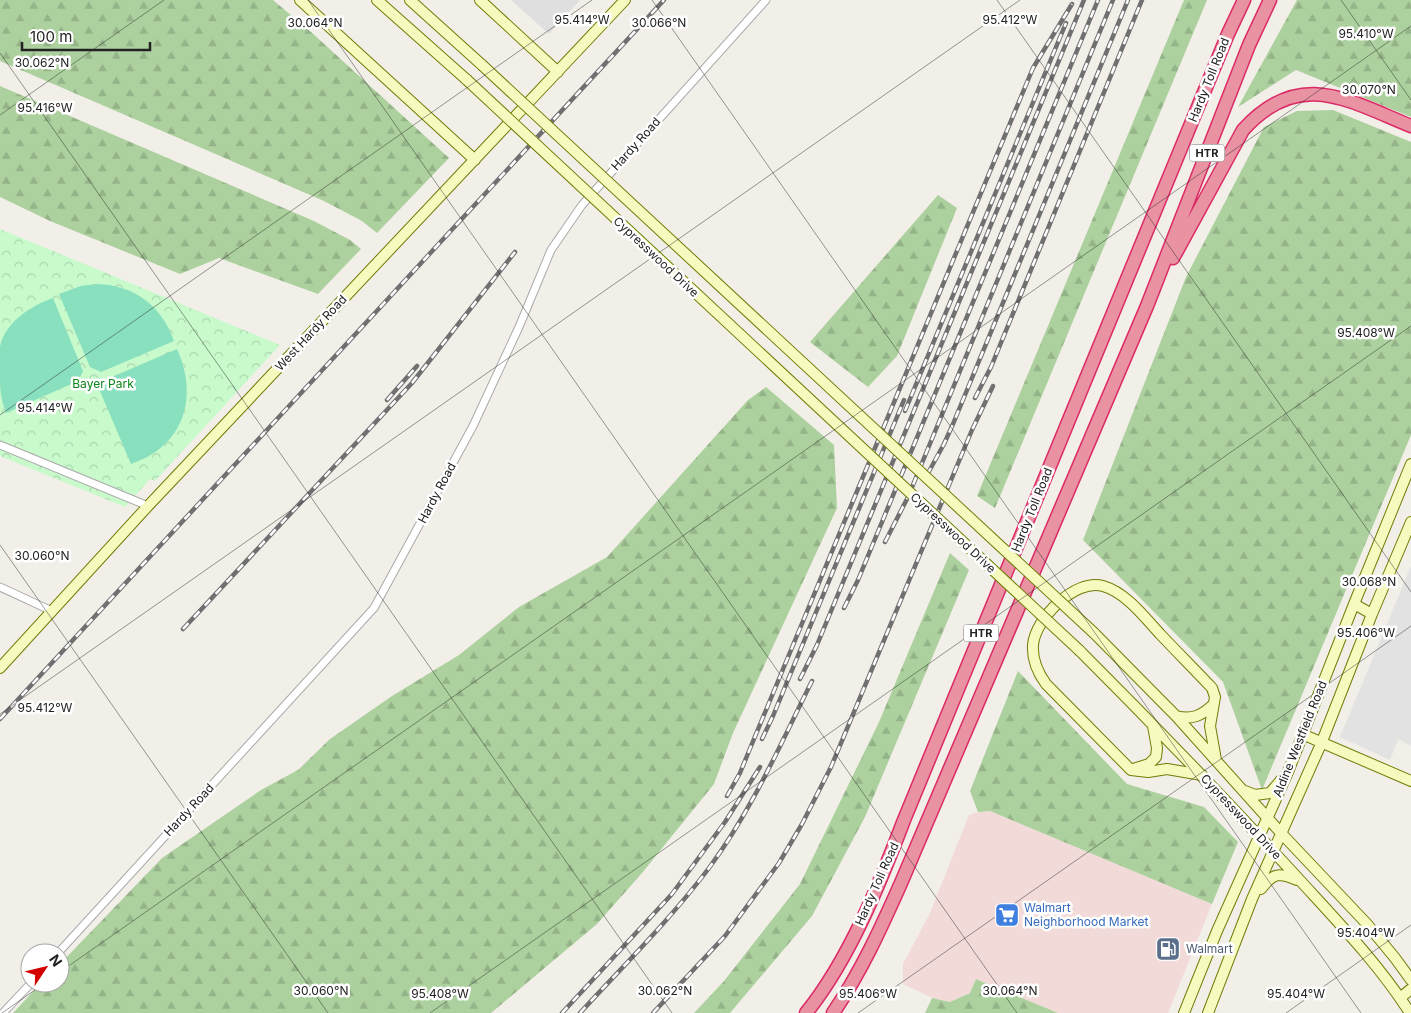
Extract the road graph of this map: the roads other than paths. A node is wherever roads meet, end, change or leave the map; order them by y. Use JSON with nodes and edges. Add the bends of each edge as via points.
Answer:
{"nodes":[{"id":1,"x":300,"y":0,"type":"edge"},
{"id":2,"x":377,"y":0,"type":"edge"},
{"id":3,"x":410,"y":0,"type":"edge"},
{"id":4,"x":480,"y":0,"type":"edge"},
{"id":5,"x":625,"y":0,"type":"edge"},
{"id":6,"x":766,"y":0,"type":"edge"},
{"id":7,"x":1238,"y":0,"type":"edge"},
{"id":8,"x":1244,"y":0,"type":"edge"},
{"id":9,"x":1270,"y":0,"type":"edge"},
{"id":10,"x":1228,"y":34,"type":"junction"},
{"id":11,"x":558,"y":72,"type":"junction"},
{"id":12,"x":1411,"y":126,"type":"edge"},
{"id":13,"x":475,"y":160,"type":"junction"},
{"id":14,"x":1147,"y":306,"type":"junction"},
{"id":15,"x":0,"y":445,"type":"edge"},
{"id":16,"x":1410,"y":470,"type":"edge"},
{"id":17,"x":148,"y":506,"type":"junction"},
{"id":18,"x":1411,"y":522,"type":"edge"},
{"id":19,"x":0,"y":586,"type":"edge"},
{"id":20,"x":1354,"y":604,"type":"junction"},
{"id":21,"x":52,"y":611,"type":"junction"},
{"id":22,"x":1372,"y":614,"type":"junction"},
{"id":23,"x":0,"y":668,"type":"edge"},
{"id":24,"x":1213,"y":705,"type":"junction"},
{"id":25,"x":1176,"y":716,"type":"junction"},
{"id":26,"x":1153,"y":725,"type":"junction"},
{"id":27,"x":1302,"y":734,"type":"junction"},
{"id":28,"x":1321,"y":744,"type":"junction"},
{"id":29,"x":1216,"y":760,"type":"junction"},
{"id":30,"x":1131,"y":770,"type":"junction"},
{"id":31,"x":1288,"y":772,"type":"junction"},
{"id":32,"x":1202,"y":775,"type":"junction"},
{"id":33,"x":1411,"y":781,"type":"edge"},
{"id":34,"x":1242,"y":790,"type":"junction"},
{"id":35,"x":1267,"y":818,"type":"junction"},
{"id":36,"x":1281,"y":833,"type":"junction"},
{"id":37,"x":1259,"y":836,"type":"junction"},
{"id":38,"x":1274,"y":852,"type":"junction"},
{"id":39,"x":1300,"y":881,"type":"junction"},
{"id":40,"x":1252,"y":899,"type":"junction"},
{"id":41,"x":67,"y":943,"type":"edge"},
{"id":42,"x":1411,"y":980,"type":"edge"},
{"id":43,"x":1411,"y":990,"type":"edge"},
{"id":44,"x":22,"y":993,"type":"edge"},
{"id":45,"x":1400,"y":998,"type":"junction"},
{"id":46,"x":3,"y":1013,"type":"edge"},
{"id":47,"x":806,"y":1013,"type":"edge"},
{"id":48,"x":833,"y":1013,"type":"edge"},
{"id":49,"x":1184,"y":1013,"type":"edge"},
{"id":50,"x":1208,"y":1013,"type":"edge"},
{"id":51,"x":1410,"y":1013,"type":"edge"}],
"edges":[{"from":1,"to":13,"type":"main road"},
{"from":2,"to":26,"type":"main road","name":"Cypresswood Drive","bridge":true,"via":[[1080,651]]},
{"from":3,"to":25,"type":"main road","name":"Cypresswood Drive","bridge":true,"via":[[1094,633]]},
{"from":4,"to":11,"type":"main road"},
{"from":5,"to":11,"type":"main road","name":"West Hardy Road"},
{"from":6,"to":41,"type":"street","name":"Hardy Road","via":[[582,205],[551,250],[473,426],[374,608]]},
{"from":7,"to":10,"type":"highway"},
{"from":8,"to":10,"type":"highway","name":"Hardy Toll Road","number":"HTR"},
{"from":9,"to":14,"type":"highway","name":"Hardy Toll Road","number":"HTR","via":[[1249,45]]},
{"from":10,"to":47,"type":"highway","name":"Hardy Toll Road","number":"HTR","via":[[880,882],[848,947]]},
{"from":11,"to":13,"type":"main road","name":"West Hardy Road"},
{"from":12,"to":14,"type":"highway","via":[[1326,94],[1288,97],[1266,108],[1243,130]]},
{"from":13,"to":17,"type":"main road","name":"West Hardy Road"},
{"from":14,"to":48,"type":"highway","name":"Hardy Toll Road","number":"HTR","via":[[885,920],[852,985]]},
{"from":15,"to":17,"type":"street"},
{"from":16,"to":20,"type":"main road","name":"Aldine Westfield Road"},
{"from":17,"to":21,"type":"main road","name":"West Hardy Road"},
{"from":18,"to":22,"type":"main road","name":"Aldine Westfield Road"},
{"from":19,"to":21,"type":"street"},
{"from":20,"to":22,"type":"main road"},
{"from":20,"to":27,"type":"main road","name":"Aldine Westfield Road"},
{"from":21,"to":23,"type":"main road","name":"West Hardy Road"},
{"from":22,"to":28,"type":"main road","name":"Aldine Westfield Road"},
{"from":24,"to":25,"type":"main road","via":[[1197,717]]},
{"from":24,"to":29,"type":"main road","via":[[1210,726]]},
{"from":24,"to":30,"type":"main road","via":[[1216,697],[1212,688],[1125,598],[1102,586],[1067,595],[1050,611],[1036,634],[1033,646],[1036,668],[1046,684]]},
{"from":25,"to":29,"type":"main road","name":"Cypresswood Drive"},
{"from":26,"to":30,"type":"main road","via":[[1156,757],[1149,764]]},
{"from":26,"to":32,"type":"main road","name":"Cypresswood Drive"},
{"from":27,"to":28,"type":"main road"},
{"from":27,"to":31,"type":"main road","name":"Aldine Westfield Road"},
{"from":28,"to":33,"type":"main road"},
{"from":28,"to":36,"type":"main road","name":"Aldine Westfield Road"},
{"from":29,"to":34,"type":"main road","name":"Cypresswood Drive"},
{"from":30,"to":32,"type":"main road","via":[[1166,769]]},
{"from":31,"to":34,"type":"main road","via":[[1270,793],[1255,795]]},
{"from":31,"to":35,"type":"main road","name":"Aldine Westfield Road"},
{"from":32,"to":37,"type":"main road","name":"Cypresswood Drive"},
{"from":34,"to":35,"type":"main road","name":"Cypresswood Drive"},
{"from":35,"to":36,"type":"main road","name":"Cypresswood Drive"},
{"from":35,"to":37,"type":"main road","name":"Aldine Westfield Road"},
{"from":36,"to":38,"type":"main road","name":"Aldine Westfield Road"},
{"from":36,"to":42,"type":"main road","name":"Cypresswood Drive","via":[[1367,924]]},
{"from":37,"to":38,"type":"main road","name":"Cypresswood Drive"},
{"from":37,"to":49,"type":"main road","name":"Aldine Westfield Road"},
{"from":38,"to":39,"type":"main road","name":"Cypresswood Drive"},
{"from":38,"to":40,"type":"main road","name":"Aldine Westfield Road"},
{"from":39,"to":40,"type":"main road","via":[[1278,874],[1268,879]]},
{"from":39,"to":45,"type":"main road","name":"Cypresswood Drive","via":[[1366,953]]},
{"from":40,"to":50,"type":"main road","name":"Aldine Westfield Road"},
{"from":43,"to":45,"type":"main road"},
{"from":44,"to":46,"type":"street"},
{"from":45,"to":51,"type":"main road","name":"Cypresswood Drive"}]}
